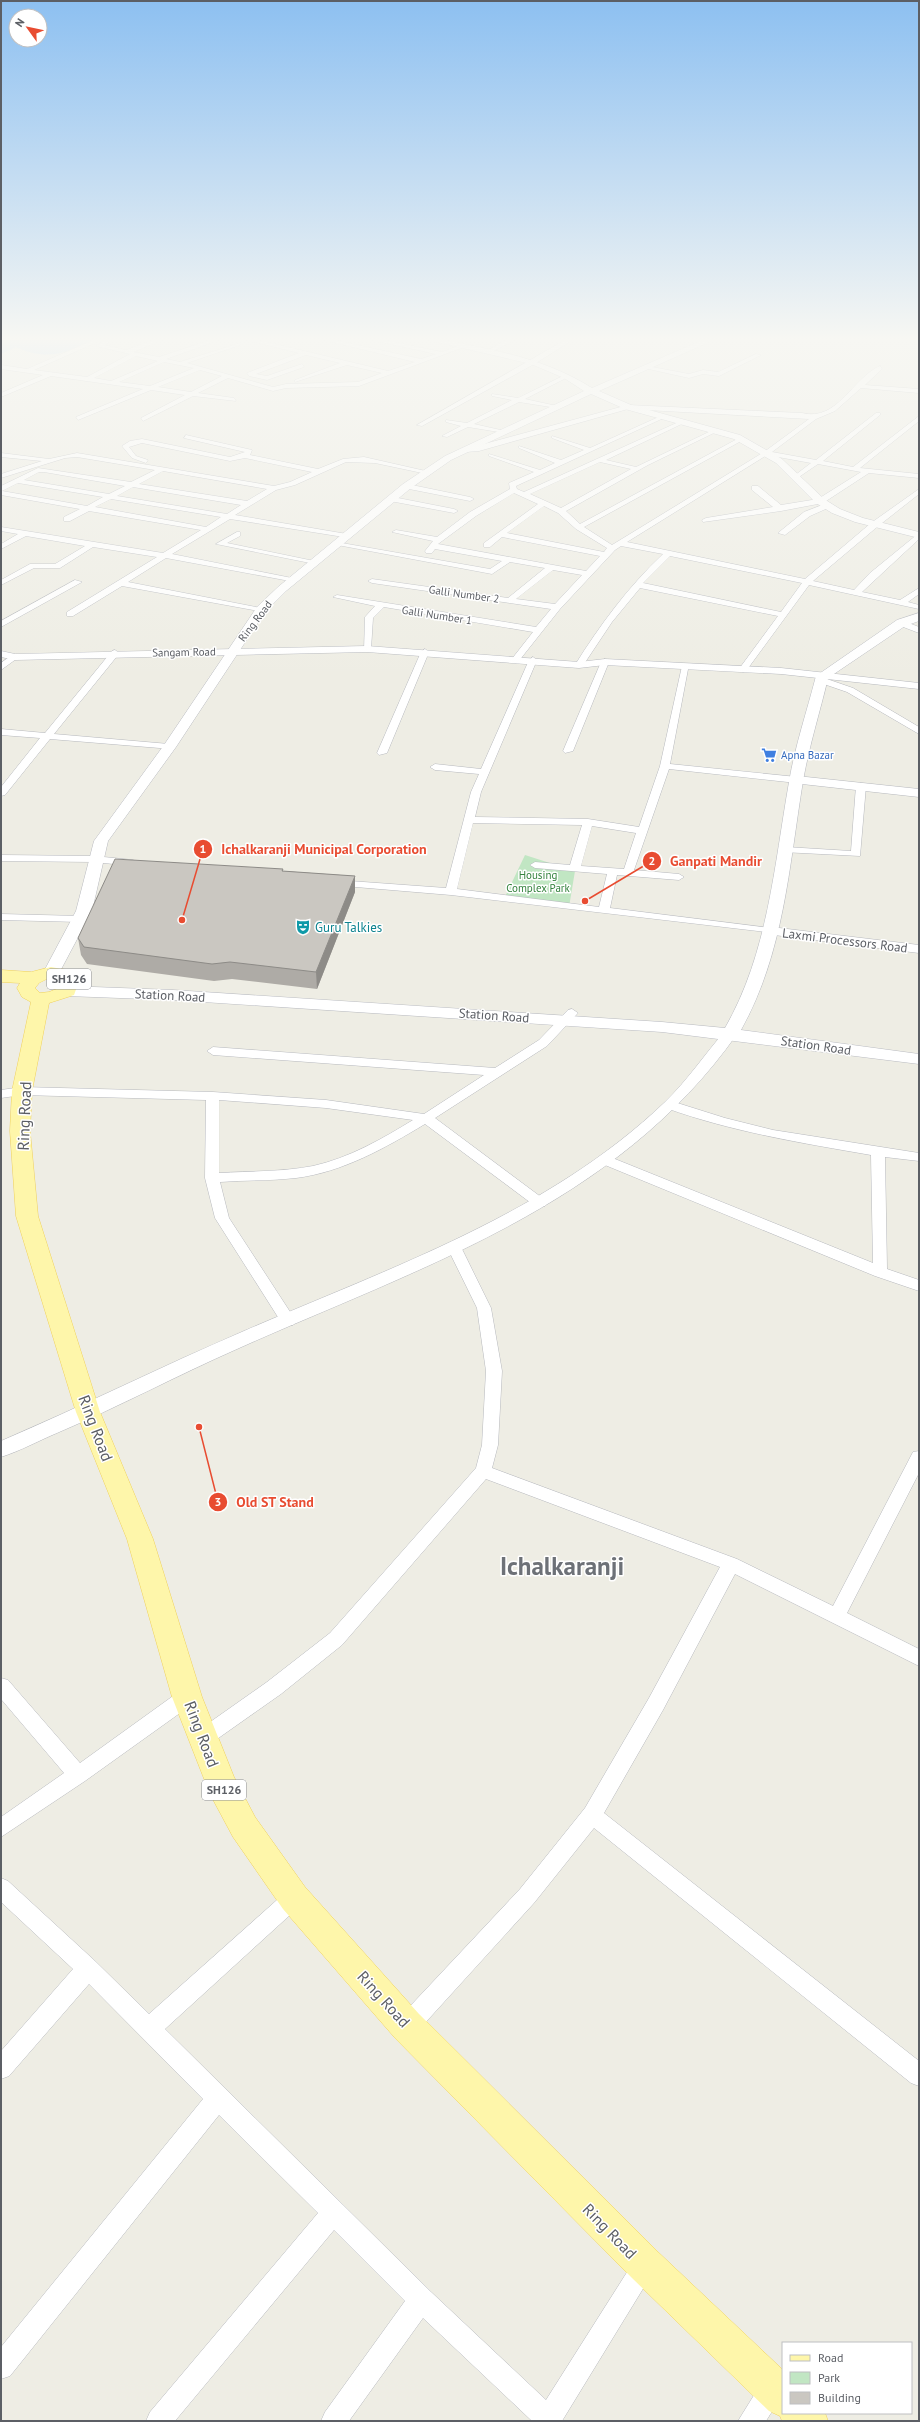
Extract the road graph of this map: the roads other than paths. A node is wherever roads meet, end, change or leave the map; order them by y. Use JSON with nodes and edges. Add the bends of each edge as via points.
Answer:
{"nodes":[{"id":1,"x":131,"y":452,"type":"edge"},
{"id":2,"x":197,"y":452,"type":"edge"},
{"id":3,"x":249,"y":452,"type":"edge"},
{"id":4,"x":461,"y":452,"type":"edge"},
{"id":5,"x":534,"y":452,"type":"edge"},
{"id":6,"x":586,"y":452,"type":"edge"},
{"id":7,"x":619,"y":452,"type":"edge"},
{"id":8,"x":671,"y":452,"type":"edge"},
{"id":9,"x":715,"y":452,"type":"edge"},
{"id":10,"x":830,"y":452,"type":"edge"},
{"id":11,"x":876,"y":452,"type":"edge"},
{"id":12,"x":766,"y":453,"type":"junction"},
{"id":13,"x":1,"y":455,"type":"edge"},
{"id":14,"x":491,"y":455,"type":"dead end"},
{"id":15,"x":579,"y":455,"type":"junction"},
{"id":16,"x":245,"y":456,"type":"junction"},
{"id":17,"x":52,"y":460,"type":"junction"},
{"id":18,"x":602,"y":460,"type":"junction"},
{"id":19,"x":817,"y":462,"type":"junction"},
{"id":20,"x":561,"y":463,"type":"junction"},
{"id":21,"x":646,"y":464,"type":"junction"},
{"id":22,"x":162,"y":469,"type":"junction"},
{"id":23,"x":638,"y":469,"type":"junction"},
{"id":24,"x":854,"y":469,"type":"junction"},
{"id":25,"x":319,"y":471,"type":"junction"},
{"id":26,"x":679,"y":471,"type":"junction"},
{"id":27,"x":868,"y":471,"type":"junction"},
{"id":28,"x":427,"y":472,"type":"junction"},
{"id":29,"x":540,"y":472,"type":"junction"},
{"id":30,"x":917,"y":474,"type":"edge"},
{"id":31,"x":1,"y":476,"type":"edge"},
{"id":32,"x":796,"y":477,"type":"junction"},
{"id":33,"x":17,"y":481,"type":"junction"},
{"id":34,"x":132,"y":485,"type":"junction"},
{"id":35,"x":407,"y":486,"type":"junction"},
{"id":36,"x":274,"y":488,"type":"junction"},
{"id":37,"x":513,"y":488,"type":"junction"},
{"id":38,"x":755,"y":488,"type":"dead end"},
{"id":39,"x":1,"y":489,"type":"edge"},
{"id":40,"x":919,"y":491,"type":"edge"},
{"id":41,"x":1,"y":493,"type":"edge"},
{"id":42,"x":525,"y":494,"type":"junction"},
{"id":43,"x":112,"y":496,"type":"junction"},
{"id":44,"x":393,"y":499,"type":"junction"},
{"id":45,"x":470,"y":499,"type":"dead end"},
{"id":46,"x":544,"y":503,"type":"junction"},
{"id":47,"x":823,"y":503,"type":"junction"},
{"id":48,"x":249,"y":504,"type":"junction"},
{"id":49,"x":89,"y":508,"type":"junction"},
{"id":50,"x":781,"y":509,"type":"junction"},
{"id":51,"x":454,"y":511,"type":"dead end"},
{"id":52,"x":561,"y":512,"type":"junction"},
{"id":53,"x":231,"y":516,"type":"junction"},
{"id":54,"x":67,"y":520,"type":"dead end"},
{"id":55,"x":706,"y":520,"type":"dead end"},
{"id":56,"x":874,"y":525,"type":"junction"},
{"id":57,"x":579,"y":527,"type":"junction"},
{"id":58,"x":1,"y":529,"type":"edge"},
{"id":59,"x":207,"y":529,"type":"junction"},
{"id":60,"x":396,"y":532,"type":"dead end"},
{"id":61,"x":24,"y":533,"type":"junction"},
{"id":62,"x":782,"y":533,"type":"dead end"},
{"id":63,"x":237,"y":534,"type":"dead end"},
{"id":64,"x":500,"y":534,"type":"junction"},
{"id":65,"x":919,"y":535,"type":"edge"},
{"id":66,"x":347,"y":536,"type":"junction"},
{"id":67,"x":436,"y":543,"type":"junction"},
{"id":68,"x":619,"y":543,"type":"junction"},
{"id":69,"x":336,"y":544,"type":"junction"},
{"id":70,"x":487,"y":545,"type":"dead end"},
{"id":71,"x":92,"y":546,"type":"junction"},
{"id":72,"x":1,"y":547,"type":"edge"},
{"id":73,"x":612,"y":548,"type":"junction"},
{"id":74,"x":668,"y":554,"type":"junction"},
{"id":75,"x":605,"y":555,"type":"junction"},
{"id":76,"x":163,"y":556,"type":"junction"},
{"id":77,"x":421,"y":559,"type":"junction"},
{"id":78,"x":509,"y":559,"type":"junction"},
{"id":79,"x":315,"y":562,"type":"junction"},
{"id":80,"x":551,"y":567,"type":"junction"},
{"id":81,"x":587,"y":574,"type":"junction"},
{"id":82,"x":292,"y":580,"type":"junction"},
{"id":83,"x":372,"y":581,"type":"dead end"},
{"id":84,"x":78,"y":582,"type":"dead end"},
{"id":85,"x":807,"y":582,"type":"junction"},
{"id":86,"x":121,"y":583,"type":"junction"},
{"id":87,"x":1,"y":584,"type":"edge"},
{"id":88,"x":639,"y":585,"type":"junction"},
{"id":89,"x":919,"y":590,"type":"edge"},
{"id":90,"x":856,"y":593,"type":"junction"},
{"id":91,"x":337,"y":597,"type":"dead end"},
{"id":92,"x":510,"y":600,"type":"junction"},
{"id":93,"x":902,"y":603,"type":"junction"},
{"id":94,"x":381,"y":605,"type":"junction"},
{"id":95,"x":556,"y":607,"type":"junction"},
{"id":96,"x":919,"y":607,"type":"edge"},
{"id":97,"x":261,"y":610,"type":"junction"},
{"id":98,"x":70,"y":614,"type":"dead end"},
{"id":99,"x":784,"y":615,"type":"junction"},
{"id":100,"x":919,"y":617,"type":"edge"},
{"id":101,"x":901,"y":622,"type":"junction"},
{"id":102,"x":1,"y":624,"type":"edge"},
{"id":103,"x":536,"y":630,"type":"junction"},
{"id":104,"x":919,"y":630,"type":"edge"},
{"id":105,"x":367,"y":649,"type":"junction"},
{"id":106,"x":233,"y":651,"type":"junction"},
{"id":107,"x":425,"y":652,"type":"junction"},
{"id":108,"x":116,"y":653,"type":"junction"},
{"id":109,"x":1,"y":654,"type":"edge"},
{"id":110,"x":15,"y":657,"type":"junction"},
{"id":111,"x":515,"y":660,"type":"junction"},
{"id":112,"x":533,"y":660,"type":"junction"},
{"id":113,"x":605,"y":662,"type":"junction"},
{"id":114,"x":579,"y":665,"type":"junction"},
{"id":115,"x":686,"y":666,"type":"junction"},
{"id":116,"x":1,"y":667,"type":"edge"},
{"id":117,"x":743,"y":669,"type":"junction"},
{"id":118,"x":821,"y":678,"type":"junction"},
{"id":119,"x":919,"y":686,"type":"edge"},
{"id":120,"x":919,"y":731,"type":"edge"},
{"id":121,"x":1,"y":732,"type":"edge"},
{"id":122,"x":49,"y":736,"type":"junction"},
{"id":123,"x":169,"y":747,"type":"junction"},
{"id":124,"x":568,"y":751,"type":"dead end"},
{"id":125,"x":382,"y":753,"type":"dead end"},
{"id":126,"x":665,"y":766,"type":"junction"},
{"id":127,"x":435,"y":767,"type":"dead end"},
{"id":128,"x":484,"y":772,"type":"junction"},
{"id":129,"x":797,"y":780,"type":"junction"},
{"id":130,"x":861,"y":786,"type":"junction"},
{"id":131,"x":919,"y":787,"type":"edge"},
{"id":132,"x":1,"y":793,"type":"edge"},
{"id":133,"x":919,"y":793,"type":"edge"},
{"id":134,"x":469,"y":820,"type":"junction"},
{"id":135,"x":588,"y":822,"type":"junction"},
{"id":136,"x":644,"y":831,"type":"junction"},
{"id":137,"x":786,"y":850,"type":"junction"},
{"id":138,"x":1,"y":858,"type":"edge"},
{"id":139,"x":94,"y":859,"type":"junction"},
{"id":140,"x":147,"y":864,"type":"edge"},
{"id":141,"x":535,"y":865,"type":"dead end"},
{"id":142,"x":575,"y":867,"type":"junction"},
{"id":143,"x":613,"y":870,"type":"junction"},
{"id":144,"x":628,"y":872,"type":"junction"},
{"id":145,"x":679,"y":877,"type":"dead end"},
{"id":146,"x":325,"y":882,"type":"edge"},
{"id":147,"x":450,"y":892,"type":"junction"},
{"id":148,"x":604,"y":910,"type":"junction"},
{"id":149,"x":1,"y":917,"type":"edge"},
{"id":150,"x":80,"y":919,"type":"junction"},
{"id":151,"x":771,"y":931,"type":"junction"},
{"id":152,"x":919,"y":949,"type":"edge"},
{"id":153,"x":1,"y":976,"type":"edge"},
{"id":154,"x":1,"y":984,"type":"edge"},
{"id":155,"x":48,"y":985,"type":"junction"},
{"id":156,"x":568,"y":1017,"type":"junction"},
{"id":157,"x":733,"y":1030,"type":"junction"},
{"id":158,"x":919,"y":1049,"type":"edge"},
{"id":159,"x":213,"y":1051,"type":"dead end"},
{"id":160,"x":919,"y":1059,"type":"edge"},
{"id":161,"x":497,"y":1072,"type":"junction"},
{"id":162,"x":12,"y":1092,"type":"edge"},
{"id":163,"x":213,"y":1096,"type":"junction"},
{"id":164,"x":671,"y":1105,"type":"junction"},
{"id":165,"x":426,"y":1118,"type":"junction"},
{"id":166,"x":878,"y":1152,"type":"junction"},
{"id":167,"x":919,"y":1157,"type":"edge"},
{"id":168,"x":605,"y":1160,"type":"junction"},
{"id":169,"x":212,"y":1178,"type":"junction"},
{"id":170,"x":540,"y":1203,"type":"junction"},
{"id":171,"x":454,"y":1247,"type":"junction"},
{"id":172,"x":880,"y":1272,"type":"junction"},
{"id":173,"x":919,"y":1286,"type":"edge"},
{"id":174,"x":288,"y":1321,"type":"junction"},
{"id":175,"x":88,"y":1412,"type":"junction"},
{"id":176,"x":1,"y":1449,"type":"edge"},
{"id":177,"x":919,"y":1458,"type":"edge"},
{"id":178,"x":482,"y":1471,"type":"junction"},
{"id":179,"x":731,"y":1564,"type":"junction"},
{"id":180,"x":836,"y":1617,"type":"junction"},
{"id":181,"x":919,"y":1658,"type":"edge"},
{"id":182,"x":1,"y":1686,"type":"edge"},
{"id":183,"x":187,"y":1697,"type":"junction"},
{"id":184,"x":203,"y":1738,"type":"junction"},
{"id":185,"x":78,"y":1775,"type":"junction"},
{"id":186,"x":592,"y":1815,"type":"junction"},
{"id":187,"x":1,"y":1828,"type":"edge"},
{"id":188,"x":1,"y":1888,"type":"edge"},
{"id":189,"x":294,"y":1898,"type":"junction"},
{"id":190,"x":88,"y":1968,"type":"junction"},
{"id":191,"x":407,"y":2026,"type":"junction"},
{"id":192,"x":149,"y":2029,"type":"junction"},
{"id":193,"x":1,"y":2068,"type":"edge"},
{"id":194,"x":919,"y":2075,"type":"edge"},
{"id":195,"x":218,"y":2098,"type":"junction"},
{"id":196,"x":334,"y":2212,"type":"junction"},
{"id":197,"x":644,"y":2265,"type":"junction"},
{"id":198,"x":421,"y":2300,"type":"junction"},
{"id":199,"x":1,"y":2367,"type":"edge"},
{"id":200,"x":782,"y":2396,"type":"edge"},
{"id":201,"x":782,"y":2401,"type":"edge"},
{"id":202,"x":801,"y":2414,"type":"edge"},
{"id":203,"x":547,"y":2420,"type":"edge"},
{"id":204,"x":159,"y":2421,"type":"edge"},
{"id":205,"x":334,"y":2421,"type":"edge"},
{"id":206,"x":751,"y":2421,"type":"edge"},
{"id":207,"x":808,"y":2421,"type":"edge"}],
"edges":[{"from":1,"to":22,"type":"street","via":[[137,458],[167,466]]},
{"from":2,"to":16,"type":"street","via":[[226,458]]},
{"from":3,"to":16,"type":"street"},
{"from":4,"to":28,"type":"main road","name":"Ring Road"},
{"from":5,"to":20,"type":"street"},
{"from":6,"to":15,"type":"street"},
{"from":7,"to":18,"type":"street"},
{"from":8,"to":21,"type":"street"},
{"from":9,"to":26,"type":"street"},
{"from":10,"to":19,"type":"street"},
{"from":11,"to":24,"type":"street"},
{"from":12,"to":19,"type":"street"},
{"from":12,"to":32,"type":"main road"},
{"from":12,"to":68,"type":"street"},
{"from":13,"to":17,"type":"street"},
{"from":14,"to":29,"type":"street"},
{"from":15,"to":18,"type":"street"},
{"from":15,"to":20,"type":"street"},
{"from":16,"to":25,"type":"street"},
{"from":17,"to":22,"type":"street","via":[[77,455]]},
{"from":17,"to":31,"type":"street"},
{"from":18,"to":23,"type":"street"},
{"from":18,"to":42,"type":"street"},
{"from":19,"to":24,"type":"street"},
{"from":19,"to":32,"type":"street"},
{"from":20,"to":29,"type":"street"},
{"from":21,"to":23,"type":"street"},
{"from":21,"to":26,"type":"street"},
{"from":22,"to":34,"type":"street"},
{"from":22,"to":36,"type":"street"},
{"from":23,"to":52,"type":"street"},
{"from":24,"to":27,"type":"street"},
{"from":25,"to":28,"type":"street","via":[[345,460],[357,459]]},
{"from":25,"to":36,"type":"street","via":[[286,486]]},
{"from":26,"to":57,"type":"street"},
{"from":27,"to":30,"type":"street"},
{"from":27,"to":47,"type":"street"},
{"from":28,"to":35,"type":"main road","name":"Ring Road"},
{"from":29,"to":37,"type":"street"},
{"from":32,"to":47,"type":"main road"},
{"from":33,"to":34,"type":"street","via":[[40,470]]},
{"from":33,"to":39,"type":"street"},
{"from":33,"to":43,"type":"street"},
{"from":34,"to":43,"type":"street"},
{"from":34,"to":48,"type":"street"},
{"from":35,"to":44,"type":"main road","name":"Ring Road"},
{"from":35,"to":45,"type":"street"},
{"from":36,"to":48,"type":"street"},
{"from":37,"to":42,"type":"street"},
{"from":37,"to":67,"type":"street","via":[[473,514]]},
{"from":38,"to":50,"type":"street"},
{"from":40,"to":56,"type":"street"},
{"from":41,"to":49,"type":"street"},
{"from":42,"to":46,"type":"street"},
{"from":43,"to":49,"type":"street"},
{"from":43,"to":53,"type":"street"},
{"from":44,"to":51,"type":"street"},
{"from":44,"to":66,"type":"main road","name":"Ring Road"},
{"from":46,"to":52,"type":"street"},
{"from":46,"to":64,"type":"street"},
{"from":47,"to":50,"type":"street"},
{"from":47,"to":56,"type":"main road","via":[[848,517]]},
{"from":47,"to":62,"type":"street"},
{"from":48,"to":53,"type":"street"},
{"from":49,"to":54,"type":"street"},
{"from":49,"to":59,"type":"street"},
{"from":50,"to":55,"type":"street"},
{"from":52,"to":57,"type":"street"},
{"from":53,"to":59,"type":"street"},
{"from":53,"to":66,"type":"street"},
{"from":56,"to":65,"type":"main road"},
{"from":56,"to":85,"type":"street"},
{"from":57,"to":73,"type":"street"},
{"from":58,"to":61,"type":"street"},
{"from":59,"to":76,"type":"street"},
{"from":60,"to":67,"type":"street"},
{"from":61,"to":71,"type":"street"},
{"from":61,"to":72,"type":"street"},
{"from":63,"to":79,"type":"street","via":[[220,544]]},
{"from":64,"to":70,"type":"street"},
{"from":64,"to":75,"type":"street"},
{"from":65,"to":90,"type":"street"},
{"from":66,"to":69,"type":"main road","name":"Ring Road"},
{"from":67,"to":77,"type":"street"},
{"from":67,"to":78,"type":"street"},
{"from":68,"to":73,"type":"street"},
{"from":68,"to":74,"type":"street"},
{"from":69,"to":77,"type":"street"},
{"from":69,"to":79,"type":"main road","name":"Ring Road"},
{"from":71,"to":76,"type":"street"},
{"from":71,"to":87,"type":"street","via":[[57,566],[33,566]]},
{"from":73,"to":75,"type":"street"},
{"from":74,"to":85,"type":"street"},
{"from":74,"to":88,"type":"street","via":[[646,574]]},
{"from":75,"to":81,"type":"street"},
{"from":76,"to":82,"type":"street"},
{"from":76,"to":86,"type":"street"},
{"from":77,"to":78,"type":"street","via":[[492,572]]},
{"from":78,"to":80,"type":"street"},
{"from":79,"to":82,"type":"main road","name":"Ring Road"},
{"from":80,"to":81,"type":"street"},
{"from":80,"to":92,"type":"street"},
{"from":81,"to":95,"type":"street"},
{"from":82,"to":97,"type":"main road","name":"Ring Road"},
{"from":83,"to":92,"type":"street","name":"Galli Number 2"},
{"from":84,"to":102,"type":"street"},
{"from":85,"to":90,"type":"street"},
{"from":85,"to":99,"type":"street"},
{"from":86,"to":97,"type":"street"},
{"from":86,"to":98,"type":"street"},
{"from":88,"to":99,"type":"street"},
{"from":88,"to":114,"type":"street","via":[[600,630]]},
{"from":89,"to":93,"type":"street"},
{"from":90,"to":93,"type":"street"},
{"from":91,"to":94,"type":"street","name":"Galli Number 1"},
{"from":92,"to":95,"type":"street","name":"Galli Number 2"},
{"from":93,"to":96,"type":"street"},
{"from":94,"to":103,"type":"street","name":"Galli Number 1"},
{"from":94,"to":105,"type":"street","via":[[369,617]]},
{"from":95,"to":103,"type":"street"},
{"from":97,"to":106,"type":"main road","name":"Ring Road"},
{"from":99,"to":117,"type":"street"},
{"from":100,"to":101,"type":"main road"},
{"from":101,"to":104,"type":"street"},
{"from":101,"to":118,"type":"main road"},
{"from":103,"to":111,"type":"street"},
{"from":105,"to":106,"type":"street","name":"Sangam Road"},
{"from":105,"to":107,"type":"street","name":"Sangam Road"},
{"from":106,"to":108,"type":"street","name":"Sangam Road"},
{"from":106,"to":123,"type":"main road","name":"Ring Road"},
{"from":107,"to":111,"type":"street","name":"Sangam Road"},
{"from":107,"to":125,"type":"street"},
{"from":108,"to":110,"type":"street","name":"Sangam Road"},
{"from":108,"to":122,"type":"street"},
{"from":109,"to":110,"type":"street","name":"Sangam Road"},
{"from":110,"to":116,"type":"street"},
{"from":111,"to":112,"type":"street","name":"Sangam Road"},
{"from":112,"to":114,"type":"street","name":"Sangam Road"},
{"from":112,"to":128,"type":"street"},
{"from":113,"to":114,"type":"street","name":"Sangam Road"},
{"from":113,"to":115,"type":"street","name":"Sangam Road"},
{"from":113,"to":124,"type":"street"},
{"from":115,"to":117,"type":"street","name":"Sangam Road"},
{"from":115,"to":126,"type":"street"},
{"from":117,"to":118,"type":"street","name":"Sangam Road"},
{"from":118,"to":119,"type":"street","name":"Sangam Road"},
{"from":118,"to":120,"type":"street","via":[[850,690]]},
{"from":118,"to":129,"type":"main road"},
{"from":121,"to":122,"type":"street"},
{"from":122,"to":123,"type":"street"},
{"from":122,"to":132,"type":"street"},
{"from":123,"to":139,"type":"main road","name":"Ring Road","via":[[101,841]]},
{"from":126,"to":129,"type":"street"},
{"from":126,"to":136,"type":"street"},
{"from":127,"to":128,"type":"street"},
{"from":128,"to":134,"type":"street"},
{"from":129,"to":130,"type":"street"},
{"from":129,"to":137,"type":"main road"},
{"from":130,"to":133,"type":"street"},
{"from":130,"to":137,"type":"street","via":[[856,854]]},
{"from":131,"to":133,"type":"street"},
{"from":134,"to":135,"type":"street"},
{"from":134,"to":147,"type":"street"},
{"from":135,"to":136,"type":"street"},
{"from":135,"to":142,"type":"street"},
{"from":136,"to":144,"type":"street"},
{"from":137,"to":151,"type":"main road"},
{"from":138,"to":139,"type":"street"},
{"from":139,"to":140,"type":"street"},
{"from":139,"to":150,"type":"main road","name":"Ring Road","via":[[87,902]]},
{"from":141,"to":142,"type":"street"},
{"from":142,"to":143,"type":"street"},
{"from":143,"to":144,"type":"street"},
{"from":143,"to":148,"type":"street"},
{"from":144,"to":145,"type":"street"},
{"from":146,"to":147,"type":"street"},
{"from":147,"to":148,"type":"street"},
{"from":148,"to":151,"type":"street"},
{"from":149,"to":150,"type":"street"},
{"from":150,"to":155,"type":"main road","name":"Ring Road"},
{"from":151,"to":152,"type":"street","name":"Laxmi Processors Road"},
{"from":151,"to":157,"type":"main road","via":[[747,1002]]},
{"from":153,"to":155,"type":"main road","name":"Station Road","number":"SH126"},
{"from":154,"to":155,"type":"main road","name":"Station Road"},
{"from":155,"to":156,"type":"main road","name":"Station Road","via":[[173,995]]},
{"from":155,"to":162,"type":"main road","name":"Ring Road","number":"SH126"},
{"from":156,"to":157,"type":"main road","name":"Station Road"},
{"from":156,"to":161,"type":"street","via":[[542,1043]]},
{"from":157,"to":158,"type":"main road","name":"Station Road"},
{"from":157,"to":160,"type":"main road","name":"Station Road"},
{"from":157,"to":164,"type":"street"},
{"from":159,"to":161,"type":"street"},
{"from":161,"to":165,"type":"street"},
{"from":162,"to":163,"type":"street"},
{"from":162,"to":175,"type":"main road","name":"Ring Road","number":"SH126","via":[[20,1131],[27,1216]]},
{"from":163,"to":165,"type":"street","via":[[326,1104]]},
{"from":163,"to":169,"type":"street"},
{"from":164,"to":166,"type":"street","via":[[757,1131]]},
{"from":164,"to":168,"type":"street"},
{"from":165,"to":169,"type":"street","via":[[363,1153],[329,1165],[299,1173]]},
{"from":165,"to":170,"type":"street"},
{"from":166,"to":167,"type":"street"},
{"from":166,"to":172,"type":"street"},
{"from":168,"to":170,"type":"street"},
{"from":168,"to":172,"type":"street"},
{"from":169,"to":174,"type":"street","via":[[222,1218]]},
{"from":170,"to":171,"type":"street"},
{"from":171,"to":174,"type":"street"},
{"from":171,"to":178,"type":"street","via":[[484,1308],[494,1371],[490,1445]]},
{"from":172,"to":173,"type":"street"},
{"from":174,"to":175,"type":"street","via":[[228,1345]]},
{"from":175,"to":176,"type":"street"},
{"from":175,"to":183,"type":"main road","name":"Ring Road","number":"SH126","via":[[140,1539]]},
{"from":177,"to":180,"type":"street"},
{"from":178,"to":179,"type":"street"},
{"from":178,"to":184,"type":"street","via":[[336,1639],[274,1688]]},
{"from":179,"to":180,"type":"street"},
{"from":179,"to":186,"type":"street","via":[[656,1704]]},
{"from":180,"to":181,"type":"street"},
{"from":182,"to":185,"type":"street"},
{"from":183,"to":184,"type":"main road","name":"Ring Road","number":"SH126"},
{"from":183,"to":185,"type":"street"},
{"from":184,"to":189,"type":"main road","name":"Ring Road","number":"SH126","via":[[221,1784],[244,1827]]},
{"from":185,"to":187,"type":"street"},
{"from":186,"to":191,"type":"street","via":[[527,1896]]},
{"from":186,"to":194,"type":"street"},
{"from":188,"to":190,"type":"street"},
{"from":189,"to":191,"type":"main road","name":"Ring Road","number":"SH126"},
{"from":189,"to":192,"type":"street"},
{"from":190,"to":192,"type":"street"},
{"from":190,"to":193,"type":"street"},
{"from":191,"to":197,"type":"main road","name":"Ring Road","number":"SH126"},
{"from":192,"to":195,"type":"street"},
{"from":195,"to":196,"type":"street"},
{"from":195,"to":199,"type":"street"},
{"from":196,"to":198,"type":"street"},
{"from":196,"to":204,"type":"street"},
{"from":197,"to":200,"type":"main road","name":"Ring Road","number":"SH126"},
{"from":197,"to":203,"type":"street"},
{"from":198,"to":203,"type":"street"},
{"from":198,"to":205,"type":"street"},
{"from":201,"to":206,"type":"street"},
{"from":202,"to":207,"type":"main road","name":"Ring Road","number":"SH126"}]}
